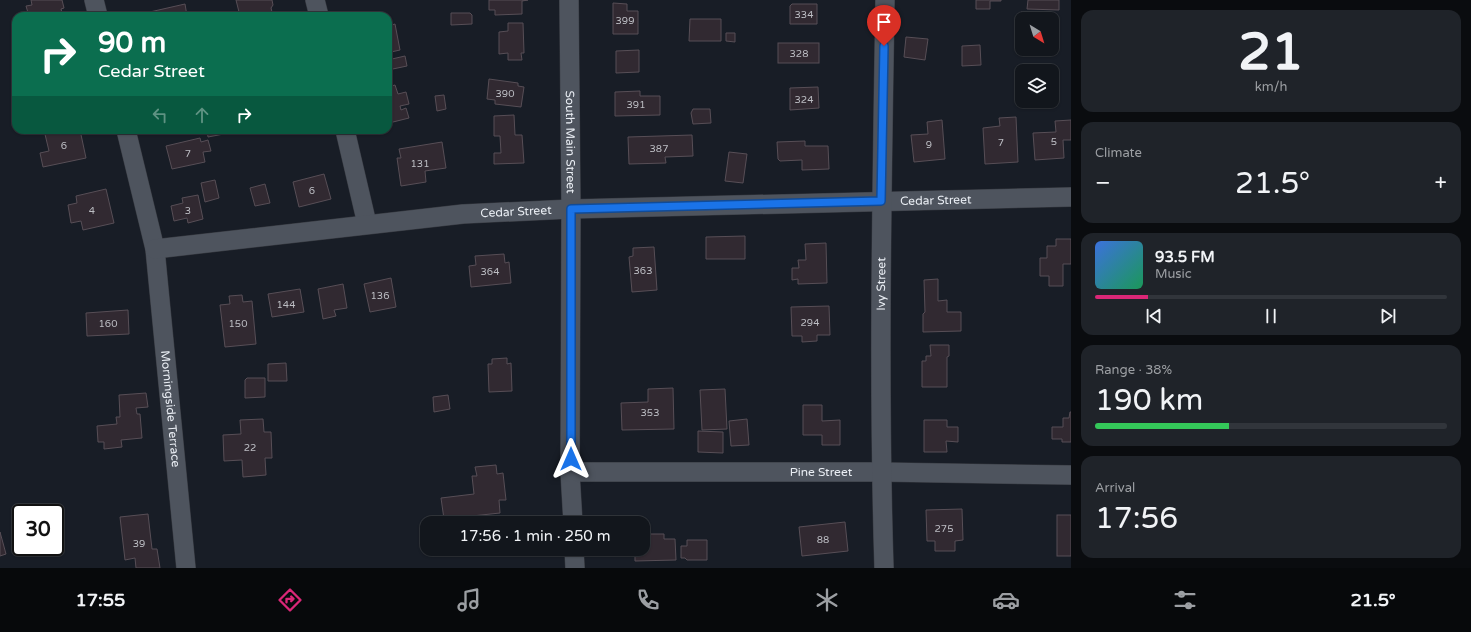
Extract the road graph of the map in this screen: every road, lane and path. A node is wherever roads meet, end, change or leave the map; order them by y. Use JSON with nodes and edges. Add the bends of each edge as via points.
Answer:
{"nodes":[{"id":1,"x":94,"y":0,"type":"edge"},
{"id":2,"x":315,"y":0,"type":"edge"},
{"id":3,"x":569,"y":0,"type":"edge"},
{"id":4,"x":885,"y":0,"type":"edge"},
{"id":5,"x":97,"y":12,"type":"edge"},
{"id":6,"x":318,"y":12,"type":"edge"},
{"id":7,"x":127,"y":134,"type":"edge"},
{"id":8,"x":346,"y":134,"type":"edge"},
{"id":9,"x":1071,"y":197,"type":"edge"},
{"id":10,"x":881,"y":201,"type":"junction"},
{"id":11,"x":571,"y":209,"type":"junction"},
{"id":12,"x":367,"y":224,"type":"junction"},
{"id":13,"x":155,"y":249,"type":"junction"},
{"id":14,"x":570,"y":472,"type":"junction"},
{"id":15,"x":881,"y":472,"type":"junction"},
{"id":16,"x":1071,"y":475,"type":"edge"},
{"id":17,"x":573,"y":516,"type":"edge"},
{"id":18,"x":574,"y":556,"type":"edge"},
{"id":19,"x":186,"y":568,"type":"edge"},
{"id":20,"x":574,"y":568,"type":"edge"},
{"id":21,"x":884,"y":568,"type":"edge"}],
"edges":[{"from":1,"to":5,"type":"street"},
{"from":2,"to":6,"type":"street"},
{"from":3,"to":11,"type":"street","name":"South Main Street"},
{"from":4,"to":10,"type":"street","name":"Ivy Street"},
{"from":7,"to":13,"type":"street","name":"Morningside Terrace"},
{"from":8,"to":12,"type":"street"},
{"from":9,"to":10,"type":"street","name":"Cedar Street"},
{"from":10,"to":11,"type":"street","name":"Cedar Street"},
{"from":10,"to":15,"type":"street","name":"Ivy Street"},
{"from":11,"to":12,"type":"street","name":"Cedar Street","via":[[463,214]]},
{"from":11,"to":14,"type":"street","name":"South Main Street"},
{"from":12,"to":13,"type":"street","name":"Cedar Street"},
{"from":13,"to":19,"type":"street","name":"Morningside Terrace"},
{"from":14,"to":15,"type":"street","name":"Pine Street"},
{"from":14,"to":17,"type":"street","name":"South Main Street"},
{"from":15,"to":16,"type":"street","name":"Pine Street"},
{"from":15,"to":21,"type":"street","name":"Ivy Street"},
{"from":18,"to":20,"type":"street"}]}
